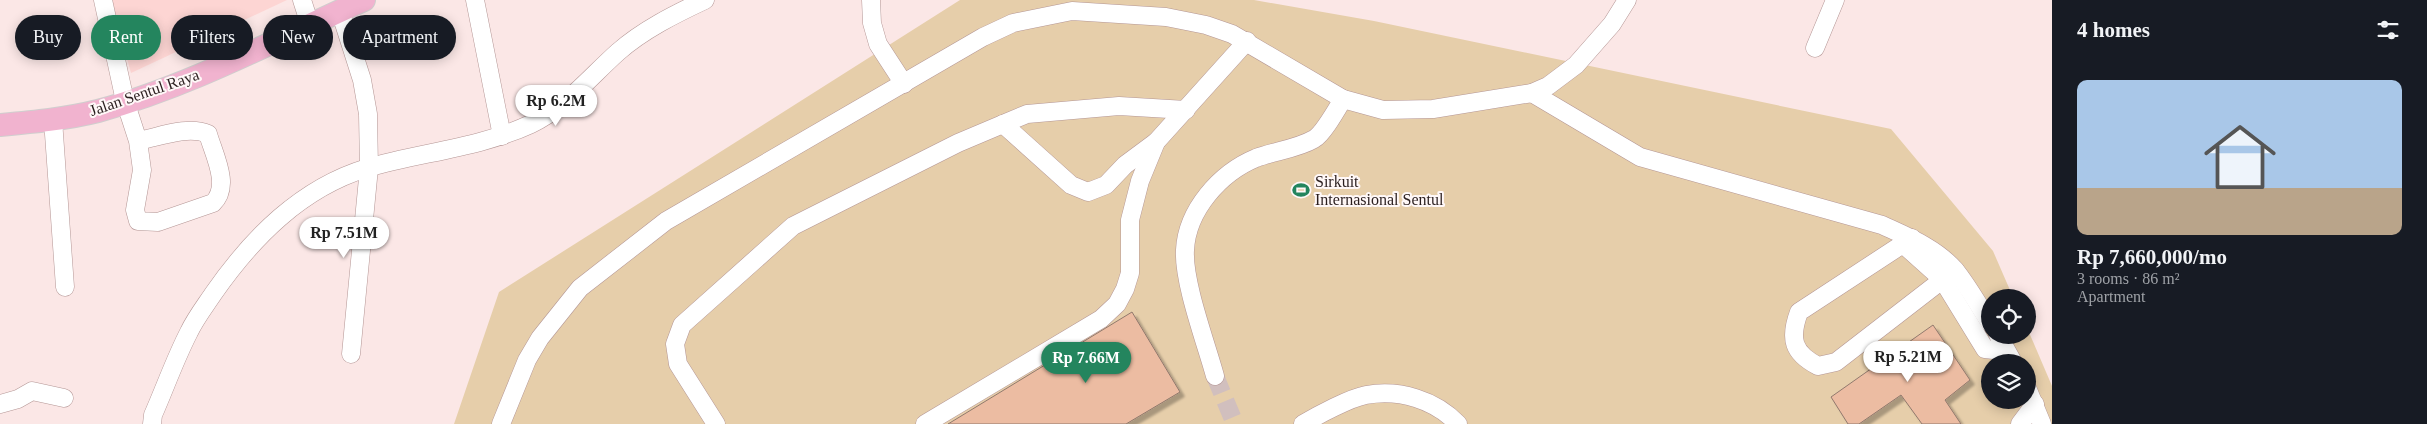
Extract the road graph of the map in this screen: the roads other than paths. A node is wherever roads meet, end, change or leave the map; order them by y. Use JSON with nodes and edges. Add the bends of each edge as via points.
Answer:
{"nodes":[{"id":1,"x":103,"y":0,"type":"edge"},
{"id":2,"x":302,"y":0,"type":"edge"},
{"id":3,"x":364,"y":0,"type":"edge"},
{"id":4,"x":475,"y":0,"type":"edge"},
{"id":5,"x":705,"y":0,"type":"edge"},
{"id":6,"x":871,"y":0,"type":"edge"},
{"id":7,"x":1627,"y":0,"type":"edge"},
{"id":8,"x":1835,"y":0,"type":"edge"},
{"id":9,"x":340,"y":11,"type":"junction"},
{"id":10,"x":307,"y":15,"type":"edge"},
{"id":11,"x":331,"y":15,"type":"edge"},
{"id":12,"x":1247,"y":41,"type":"junction"},
{"id":13,"x":263,"y":46,"type":"edge"},
{"id":14,"x":1815,"y":48,"type":"dead end"},
{"id":15,"x":904,"y":84,"type":"junction"},
{"id":16,"x":1532,"y":93,"type":"junction"},
{"id":17,"x":1343,"y":99,"type":"junction"},
{"id":18,"x":125,"y":101,"type":"junction"},
{"id":19,"x":1186,"y":110,"type":"junction"},
{"id":20,"x":53,"y":120,"type":"junction"},
{"id":21,"x":1003,"y":124,"type":"junction"},
{"id":22,"x":0,"y":125,"type":"edge"},
{"id":23,"x":502,"y":136,"type":"junction"},
{"id":24,"x":138,"y":141,"type":"junction"},
{"id":25,"x":1156,"y":142,"type":"junction"},
{"id":26,"x":369,"y":168,"type":"junction"},
{"id":27,"x":1908,"y":242,"type":"junction"},
{"id":28,"x":1948,"y":274,"type":"junction"},
{"id":29,"x":65,"y":287,"type":"dead end"},
{"id":30,"x":1981,"y":312,"type":"edge"},
{"id":31,"x":1981,"y":341,"type":"edge"},
{"id":32,"x":1983,"y":344,"type":"edge"},
{"id":33,"x":1998,"y":344,"type":"edge"},
{"id":34,"x":351,"y":354,"type":"dead end"},
{"id":35,"x":1215,"y":376,"type":"tunnel mouth"},
{"id":36,"x":64,"y":398,"type":"dead end"},
{"id":37,"x":0,"y":404,"type":"edge"},
{"id":38,"x":2026,"y":409,"type":"edge"},
{"id":39,"x":2036,"y":409,"type":"edge"},
{"id":40,"x":152,"y":424,"type":"edge"},
{"id":41,"x":501,"y":424,"type":"edge"},
{"id":42,"x":716,"y":424,"type":"edge"},
{"id":43,"x":925,"y":424,"type":"edge"},
{"id":44,"x":1303,"y":424,"type":"edge"},
{"id":45,"x":1458,"y":424,"type":"edge"},
{"id":46,"x":2020,"y":424,"type":"edge"},
{"id":47,"x":2042,"y":424,"type":"edge"}],
"edges":[{"from":1,"to":18,"type":"street"},
{"from":2,"to":10,"type":"street"},
{"from":3,"to":9,"type":"main road","name":"Jalan Sentul Raya"},
{"from":4,"to":23,"type":"street"},
{"from":5,"to":23,"type":"street","via":[[672,16],[619,51],[577,92],[533,123]]},
{"from":6,"to":15,"type":"street","via":[[872,23],[878,44]]},
{"from":7,"to":16,"type":"street","via":[[1612,24],[1576,65],[1548,86]]},
{"from":8,"to":14,"type":"street"},
{"from":9,"to":11,"type":"main road","name":"Jalan Sentul Raya"},
{"from":9,"to":26,"type":"street","via":[[362,80],[368,114]]},
{"from":12,"to":15,"type":"street","via":[[1206,24],[1166,17],[1072,11],[1012,23]]},
{"from":12,"to":17,"type":"street"},
{"from":12,"to":19,"type":"street"},
{"from":13,"to":18,"type":"main road","name":"Jalan Sentul Raya"},
{"from":15,"to":41,"type":"street","via":[[666,221],[580,288],[540,338],[527,360]]},
{"from":16,"to":17,"type":"street","via":[[1433,109],[1383,110]]},
{"from":16,"to":27,"type":"street","via":[[1640,157],[1882,225]]},
{"from":17,"to":35,"type":"street","via":[[1315,138],[1254,159],[1220,181],[1202,202],[1192,222],[1185,250],[1188,276]]},
{"from":18,"to":20,"type":"main road","name":"Jalan Sentul Raya"},
{"from":18,"to":24,"type":"street"},
{"from":19,"to":21,"type":"street","via":[[1119,106],[1027,114]]},
{"from":19,"to":25,"type":"street"},
{"from":20,"to":22,"type":"main road","name":"Jalan Sentul Raya"},
{"from":20,"to":29,"type":"street"},
{"from":21,"to":25,"type":"street","via":[[1071,185],[1088,192],[1106,185],[1125,165]]},
{"from":21,"to":42,"type":"street","via":[[958,143],[793,226],[682,324],[675,344],[678,364]]},
{"from":23,"to":26,"type":"street"},
{"from":24,"to":24,"type":"street","via":[[142,170],[135,210],[138,221],[158,222],[214,203],[220,196],[222,184],[208,134],[199,130]]},
{"from":25,"to":43,"type":"street","via":[[1140,181],[1130,220],[1130,273],[1117,304],[1101,319]]},
{"from":26,"to":34,"type":"street"},
{"from":26,"to":40,"type":"street","via":[[335,179],[309,194],[251,245],[189,331]]},
{"from":27,"to":28,"type":"street","via":[[1927,246]]},
{"from":27,"to":28,"type":"street","via":[[1799,312],[1794,325],[1795,342],[1802,357],[1818,366],[1836,362]]},
{"from":28,"to":30,"type":"street"},
{"from":28,"to":31,"type":"street"},
{"from":32,"to":33,"type":"street","via":[[1985,349],[1994,350]]},
{"from":36,"to":37,"type":"street","via":[[32,391]]},
{"from":38,"to":46,"type":"street"},
{"from":39,"to":47,"type":"street"},
{"from":44,"to":45,"type":"street","via":[[1366,395],[1409,395],[1447,413]]}]}
